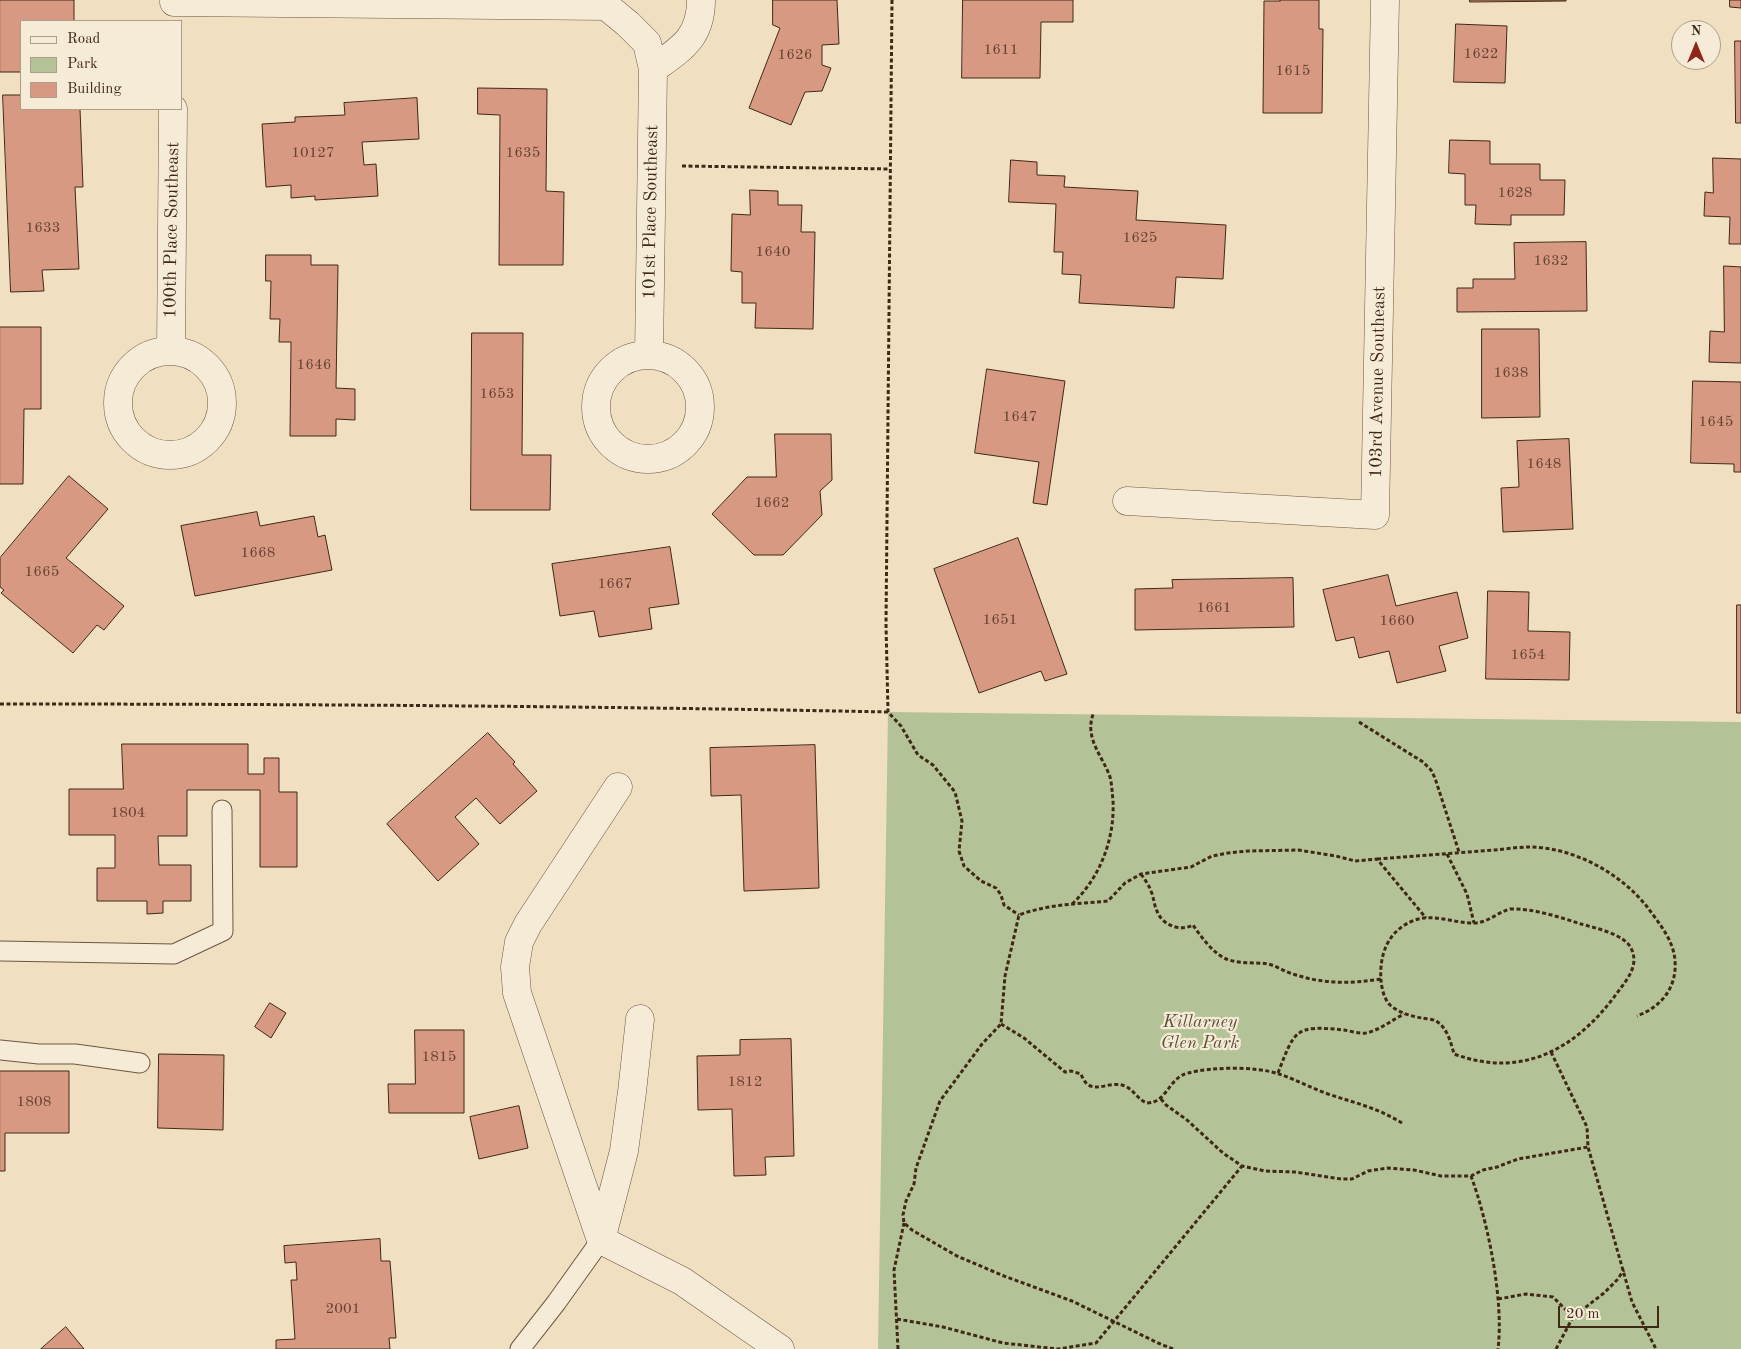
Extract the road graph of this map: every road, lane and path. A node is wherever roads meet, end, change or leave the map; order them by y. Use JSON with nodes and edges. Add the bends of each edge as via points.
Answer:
{"nodes":[{"id":1,"x":701,"y":0,"type":"edge"},
{"id":2,"x":892,"y":0,"type":"edge"},
{"id":3,"x":1385,"y":0,"type":"edge"},
{"id":4,"x":577,"y":3,"type":"edge"},
{"id":5,"x":174,"y":8,"type":"edge"},
{"id":6,"x":653,"y":69,"type":"junction"},
{"id":7,"x":173,"y":110,"type":"edge"},
{"id":8,"x":651,"y":166,"type":"junction"},
{"id":9,"x":890,"y":169,"type":"junction"},
{"id":10,"x":171,"y":351,"type":"dead end"},
{"id":11,"x":649,"y":354,"type":"dead end"},
{"id":12,"x":1127,"y":502,"type":"dead end"},
{"id":13,"x":0,"y":704,"type":"edge"},
{"id":14,"x":888,"y":712,"type":"junction"},
{"id":15,"x":1094,"y":712,"type":"dead end"},
{"id":16,"x":1359,"y":722,"type":"dead end"},
{"id":17,"x":618,"y":787,"type":"dead end"},
{"id":18,"x":222,"y":810,"type":"dead end"},
{"id":19,"x":1458,"y":852,"type":"junction"},
{"id":20,"x":1447,"y":854,"type":"junction"},
{"id":21,"x":1377,"y":859,"type":"junction"},
{"id":22,"x":1141,"y":874,"type":"junction"},
{"id":23,"x":1071,"y":905,"type":"junction"},
{"id":24,"x":1019,"y":915,"type":"junction"},
{"id":25,"x":1426,"y":918,"type":"junction"},
{"id":26,"x":1474,"y":923,"type":"junction"},
{"id":27,"x":0,"y":951,"type":"edge"},
{"id":28,"x":1381,"y":979,"type":"junction"},
{"id":29,"x":1405,"y":1014,"type":"junction"},
{"id":30,"x":1637,"y":1016,"type":"dead end"},
{"id":31,"x":640,"y":1019,"type":"dead end"},
{"id":32,"x":1001,"y":1024,"type":"junction"},
{"id":33,"x":0,"y":1050,"type":"edge"},
{"id":34,"x":1551,"y":1052,"type":"junction"},
{"id":35,"x":140,"y":1063,"type":"dead end"},
{"id":36,"x":1278,"y":1074,"type":"junction"},
{"id":37,"x":1161,"y":1099,"type":"junction"},
{"id":38,"x":1402,"y":1123,"type":"dead end"},
{"id":39,"x":1588,"y":1148,"type":"junction"},
{"id":40,"x":1242,"y":1166,"type":"junction"},
{"id":41,"x":1471,"y":1176,"type":"junction"},
{"id":42,"x":904,"y":1223,"type":"junction"},
{"id":43,"x":601,"y":1240,"type":"junction"},
{"id":44,"x":1624,"y":1270,"type":"junction"},
{"id":45,"x":1498,"y":1300,"type":"junction"},
{"id":46,"x":1573,"y":1317,"type":"junction"},
{"id":47,"x":897,"y":1318,"type":"junction"},
{"id":48,"x":1114,"y":1321,"type":"junction"},
{"id":49,"x":520,"y":1349,"type":"edge"},
{"id":50,"x":780,"y":1349,"type":"edge"},
{"id":51,"x":898,"y":1349,"type":"edge"},
{"id":52,"x":1058,"y":1349,"type":"edge"},
{"id":53,"x":1173,"y":1349,"type":"edge"},
{"id":54,"x":1498,"y":1349,"type":"edge"},
{"id":55,"x":1556,"y":1349,"type":"edge"},
{"id":56,"x":1656,"y":1349,"type":"edge"}],
"edges":[{"from":1,"to":6,"type":"street","via":[[697,28],[689,41]]},
{"from":2,"to":9,"type":"path"},
{"from":3,"to":12,"type":"street","name":"103rd Avenue Southeast","via":[[1376,516]]},
{"from":4,"to":5,"type":"street","name":"101st Place Southeast"},
{"from":4,"to":6,"type":"street","name":"101st Place Southeast","via":[[606,6],[628,24],[647,43]]},
{"from":6,"to":8,"type":"street","name":"101st Place Southeast"},
{"from":7,"to":10,"type":"street","name":"100th Place Southeast"},
{"from":8,"to":9,"type":"path"},
{"from":8,"to":11,"type":"street","name":"101st Place Southeast"},
{"from":9,"to":14,"type":"path"},
{"from":13,"to":14,"type":"path","via":[[321,704]]},
{"from":14,"to":24,"type":"path","via":[[918,755],[933,765],[955,792],[962,820],[959,851],[964,866],[981,881],[996,888],[1004,905]]},
{"from":15,"to":23,"type":"path","via":[[1093,742],[1112,784],[1112,831],[1098,869],[1084,892]]},
{"from":16,"to":19,"type":"path","via":[[1431,770]]},
{"from":17,"to":43,"type":"street","via":[[528,924],[519,942],[515,968],[517,993]]},
{"from":18,"to":27,"type":"lane","via":[[223,931],[174,954]]},
{"from":19,"to":20,"type":"path"},
{"from":19,"to":30,"type":"path","via":[[1528,847],[1559,851],[1605,870],[1626,885],[1659,922],[1676,962],[1674,977],[1664,998]]},
{"from":20,"to":21,"type":"path"},
{"from":20,"to":26,"type":"path","via":[[1467,894]]},
{"from":21,"to":22,"type":"path","via":[[1355,861],[1298,850],[1248,851],[1212,856],[1191,867]]},
{"from":21,"to":25,"type":"path"},
{"from":22,"to":23,"type":"path","via":[[1125,883],[1108,901]]},
{"from":22,"to":28,"type":"path","via":[[1162,919],[1177,927],[1193,925],[1208,945],[1229,960],[1269,964],[1290,974],[1328,982],[1358,983]]},
{"from":23,"to":24,"type":"path"},
{"from":24,"to":32,"type":"path","via":[[1005,976]]},
{"from":25,"to":26,"type":"path"},
{"from":25,"to":28,"type":"path","via":[[1404,925],[1392,936],[1382,958]]},
{"from":26,"to":34,"type":"path","via":[[1488,920],[1501,911],[1528,909],[1598,929],[1624,939],[1631,948],[1633,970],[1607,1007],[1574,1040]]},
{"from":28,"to":29,"type":"path","via":[[1382,992],[1390,1004]]},
{"from":29,"to":34,"type":"path","via":[[1436,1020],[1446,1031],[1454,1054],[1472,1060],[1515,1063]]},
{"from":29,"to":36,"type":"path","via":[[1377,1030],[1364,1033],[1317,1028],[1298,1032]]},
{"from":31,"to":43,"type":"street","via":[[624,1151]]},
{"from":32,"to":37,"type":"path","via":[[1024,1038],[1065,1072],[1081,1074],[1084,1082],[1092,1088],[1118,1084],[1147,1103]]},
{"from":32,"to":42,"type":"path","via":[[982,1044],[940,1102],[906,1201]]},
{"from":33,"to":35,"type":"lane","via":[[75,1054]]},
{"from":34,"to":39,"type":"path","via":[[1587,1127]]},
{"from":36,"to":37,"type":"path","via":[[1240,1068],[1197,1071],[1176,1078]]},
{"from":36,"to":38,"type":"path","via":[[1385,1112]]},
{"from":37,"to":40,"type":"path"},
{"from":39,"to":41,"type":"path","via":[[1518,1159]]},
{"from":39,"to":44,"type":"path"},
{"from":40,"to":41,"type":"path","via":[[1341,1179],[1352,1179],[1368,1171],[1388,1168],[1442,1176]]},
{"from":40,"to":48,"type":"path"},
{"from":41,"to":45,"type":"path","via":[[1484,1217]]},
{"from":42,"to":47,"type":"path","via":[[894,1270]]},
{"from":42,"to":48,"type":"path","via":[[957,1256],[1072,1300]]},
{"from":43,"to":49,"type":"lane"},
{"from":43,"to":50,"type":"street","via":[[682,1282]]},
{"from":44,"to":46,"type":"path","via":[[1604,1293]]},
{"from":44,"to":56,"type":"path","via":[[1632,1302]]},
{"from":45,"to":46,"type":"path","via":[[1526,1294],[1553,1297]]},
{"from":45,"to":54,"type":"path"},
{"from":46,"to":55,"type":"path"},
{"from":47,"to":51,"type":"path"},
{"from":47,"to":52,"type":"path","via":[[1003,1343]]},
{"from":48,"to":52,"type":"path","via":[[1096,1343]]},
{"from":48,"to":53,"type":"path"}]}
